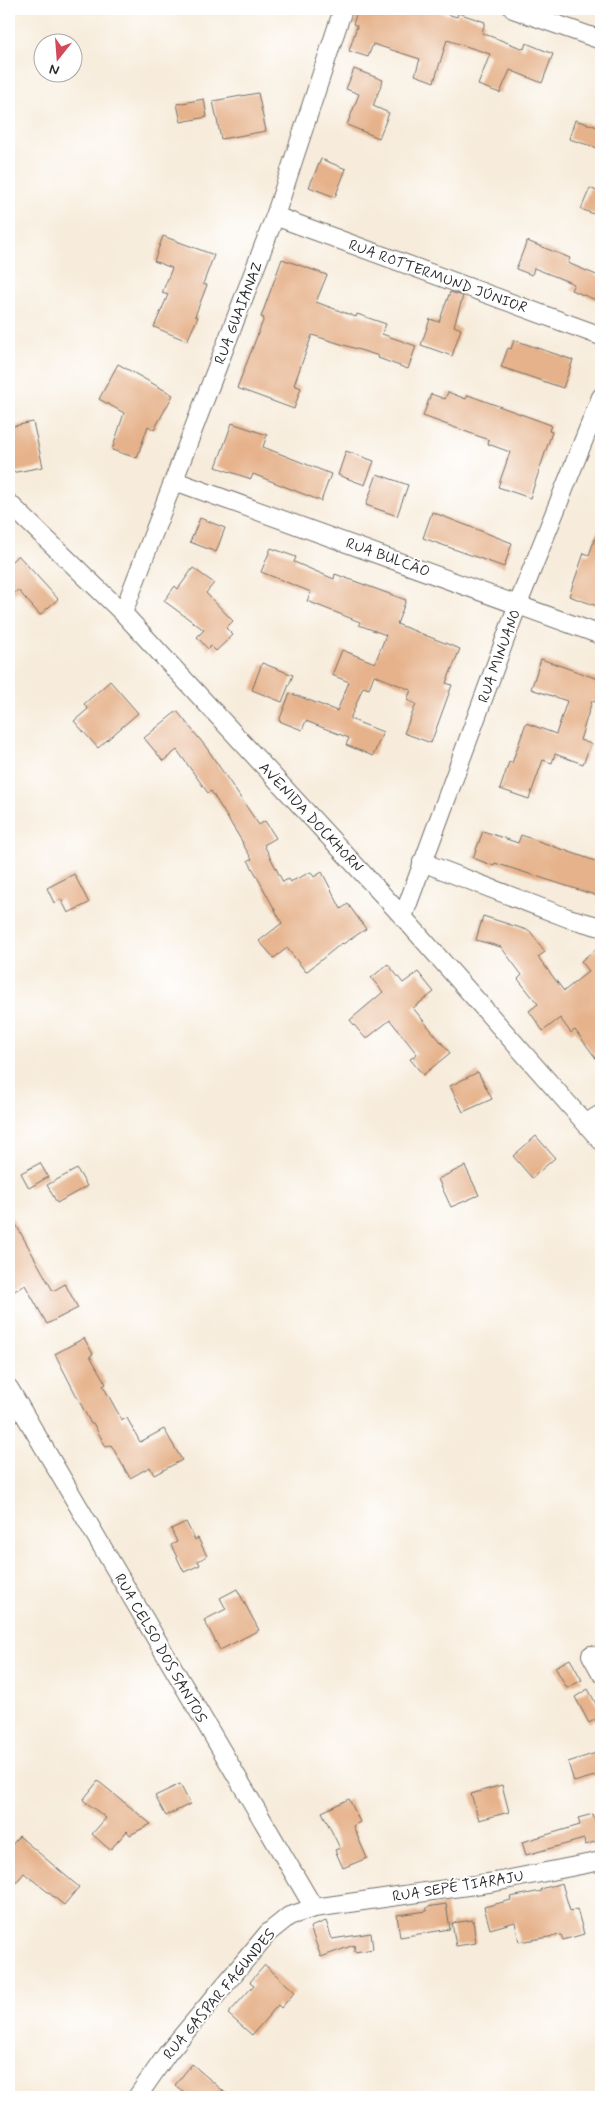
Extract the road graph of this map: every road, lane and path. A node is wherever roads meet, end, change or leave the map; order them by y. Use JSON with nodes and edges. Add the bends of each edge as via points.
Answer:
{"nodes":[{"id":1,"x":343,"y":9,"type":"edge"},
{"id":2,"x":513,"y":9,"type":"edge"},
{"id":3,"x":601,"y":40,"type":"edge"},
{"id":4,"x":275,"y":216,"type":"junction"},
{"id":5,"x":601,"y":336,"type":"edge"},
{"id":6,"x":601,"y":397,"type":"edge"},
{"id":7,"x":175,"y":480,"type":"junction"},
{"id":8,"x":9,"y":504,"type":"edge"},
{"id":9,"x":518,"y":604,"type":"junction"},
{"id":10,"x":123,"y":613,"type":"junction"},
{"id":11,"x":601,"y":635,"type":"edge"},
{"id":12,"x":422,"y":862,"type":"junction"},
{"id":13,"x":403,"y":917,"type":"junction"},
{"id":14,"x":601,"y":927,"type":"edge"},
{"id":15,"x":601,"y":1114,"type":"edge"},
{"id":16,"x":586,"y":1123,"type":"junction"},
{"id":17,"x":601,"y":1142,"type":"edge"},
{"id":18,"x":9,"y":1388,"type":"edge"},
{"id":19,"x":591,"y":1655,"type":"dead end"},
{"id":20,"x":601,"y":1673,"type":"edge"},
{"id":21,"x":601,"y":1861,"type":"edge"},
{"id":22,"x":314,"y":1908,"type":"junction"},
{"id":23,"x":138,"y":2097,"type":"edge"}],
"edges":[{"from":1,"to":4,"type":"street","name":"RUA GUAIANAZ"},
{"from":2,"to":3,"type":"street"},
{"from":4,"to":5,"type":"street","name":"RUA ROTTERMUND JÚNIOR"},
{"from":4,"to":7,"type":"street","name":"RUA GUAIANAZ"},
{"from":6,"to":9,"type":"street","name":"RUA MINUANO"},
{"from":7,"to":9,"type":"street","name":"RUA BULCÃO"},
{"from":7,"to":10,"type":"street","name":"RUA GUAIANAZ"},
{"from":8,"to":10,"type":"street","name":"AVENIDA DOCKHORN"},
{"from":9,"to":11,"type":"street","name":"RUA BULCÃO"},
{"from":9,"to":12,"type":"street","name":"RUA MINUANO"},
{"from":10,"to":13,"type":"street","name":"AVENIDA DOCKHORN"},
{"from":12,"to":13,"type":"street","name":"RUA MINUANO"},
{"from":12,"to":14,"type":"street","via":[[568,918]]},
{"from":13,"to":16,"type":"street","name":"AVENIDA DOCKHORN"},
{"from":15,"to":16,"type":"street"},
{"from":16,"to":17,"type":"street","name":"AVENIDA DOCKHORN"},
{"from":18,"to":22,"type":"street","name":"RUA CELSO DOS SANTOS"},
{"from":19,"to":20,"type":"street"},
{"from":21,"to":22,"type":"street","name":"RUA SEPÉ TIARAJU","via":[[494,1882]]},
{"from":22,"to":23,"type":"street","name":"RUA GASPAR FAGUNDES","via":[[288,1916],[268,1933],[168,2054]]}]}
